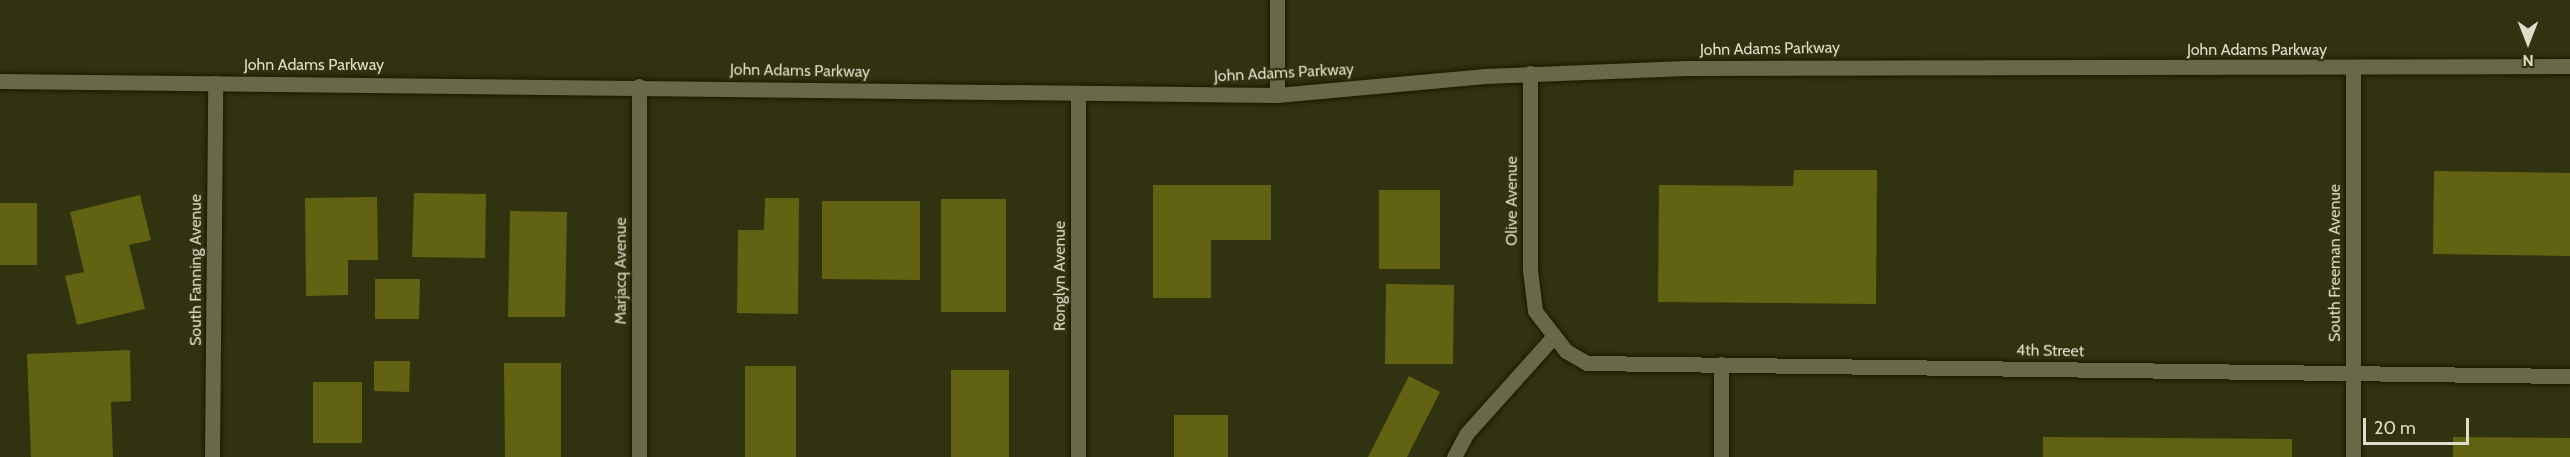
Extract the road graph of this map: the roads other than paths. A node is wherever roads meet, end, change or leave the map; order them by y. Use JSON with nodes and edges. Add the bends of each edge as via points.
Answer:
{"nodes":[{"id":1,"x":1277,"y":0,"type":"edge"},
{"id":2,"x":2570,"y":66,"type":"edge"},
{"id":3,"x":2353,"y":69,"type":"junction"},
{"id":4,"x":1530,"y":73,"type":"junction"},
{"id":5,"x":0,"y":81,"type":"edge"},
{"id":6,"x":215,"y":83,"type":"junction"},
{"id":7,"x":639,"y":86,"type":"junction"},
{"id":8,"x":1277,"y":95,"type":"junction"},
{"id":9,"x":1078,"y":96,"type":"junction"},
{"id":10,"x":1549,"y":332,"type":"junction"},
{"id":11,"x":1721,"y":364,"type":"junction"},
{"id":12,"x":2353,"y":374,"type":"junction"},
{"id":13,"x":2570,"y":376,"type":"edge"},
{"id":14,"x":212,"y":457,"type":"edge"},
{"id":15,"x":639,"y":457,"type":"edge"},
{"id":16,"x":1078,"y":457,"type":"edge"},
{"id":17,"x":1454,"y":457,"type":"edge"},
{"id":18,"x":1721,"y":457,"type":"edge"},
{"id":19,"x":2353,"y":457,"type":"edge"}],
"edges":[{"from":1,"to":8,"type":"street"},
{"from":2,"to":3,"type":"street","name":"John Adams Parkway"},
{"from":3,"to":4,"type":"street","name":"John Adams Parkway","via":[[1923,65]]},
{"from":3,"to":12,"type":"street","name":"South Freeman Avenue"},
{"from":4,"to":8,"type":"street","name":"John Adams Parkway"},
{"from":4,"to":10,"type":"street","name":"Olive Avenue","via":[[1530,270],[1535,311]]},
{"from":5,"to":6,"type":"street","name":"John Adams Parkway"},
{"from":6,"to":7,"type":"street","name":"John Adams Parkway"},
{"from":6,"to":14,"type":"street","name":"South Fanning Avenue"},
{"from":7,"to":9,"type":"street","name":"John Adams Parkway"},
{"from":7,"to":15,"type":"street","name":"Marjacq Avenue"},
{"from":8,"to":9,"type":"street","name":"John Adams Parkway"},
{"from":9,"to":16,"type":"street","name":"Ronglyn Avenue"},
{"from":10,"to":11,"type":"street","name":"4th Street","via":[[1566,351],[1587,363]]},
{"from":10,"to":17,"type":"street","via":[[1467,432]]},
{"from":11,"to":12,"type":"street","name":"4th Street"},
{"from":11,"to":18,"type":"street"},
{"from":12,"to":13,"type":"street","name":"4th Street"},
{"from":12,"to":19,"type":"street","name":"South Freeman Avenue"}]}
